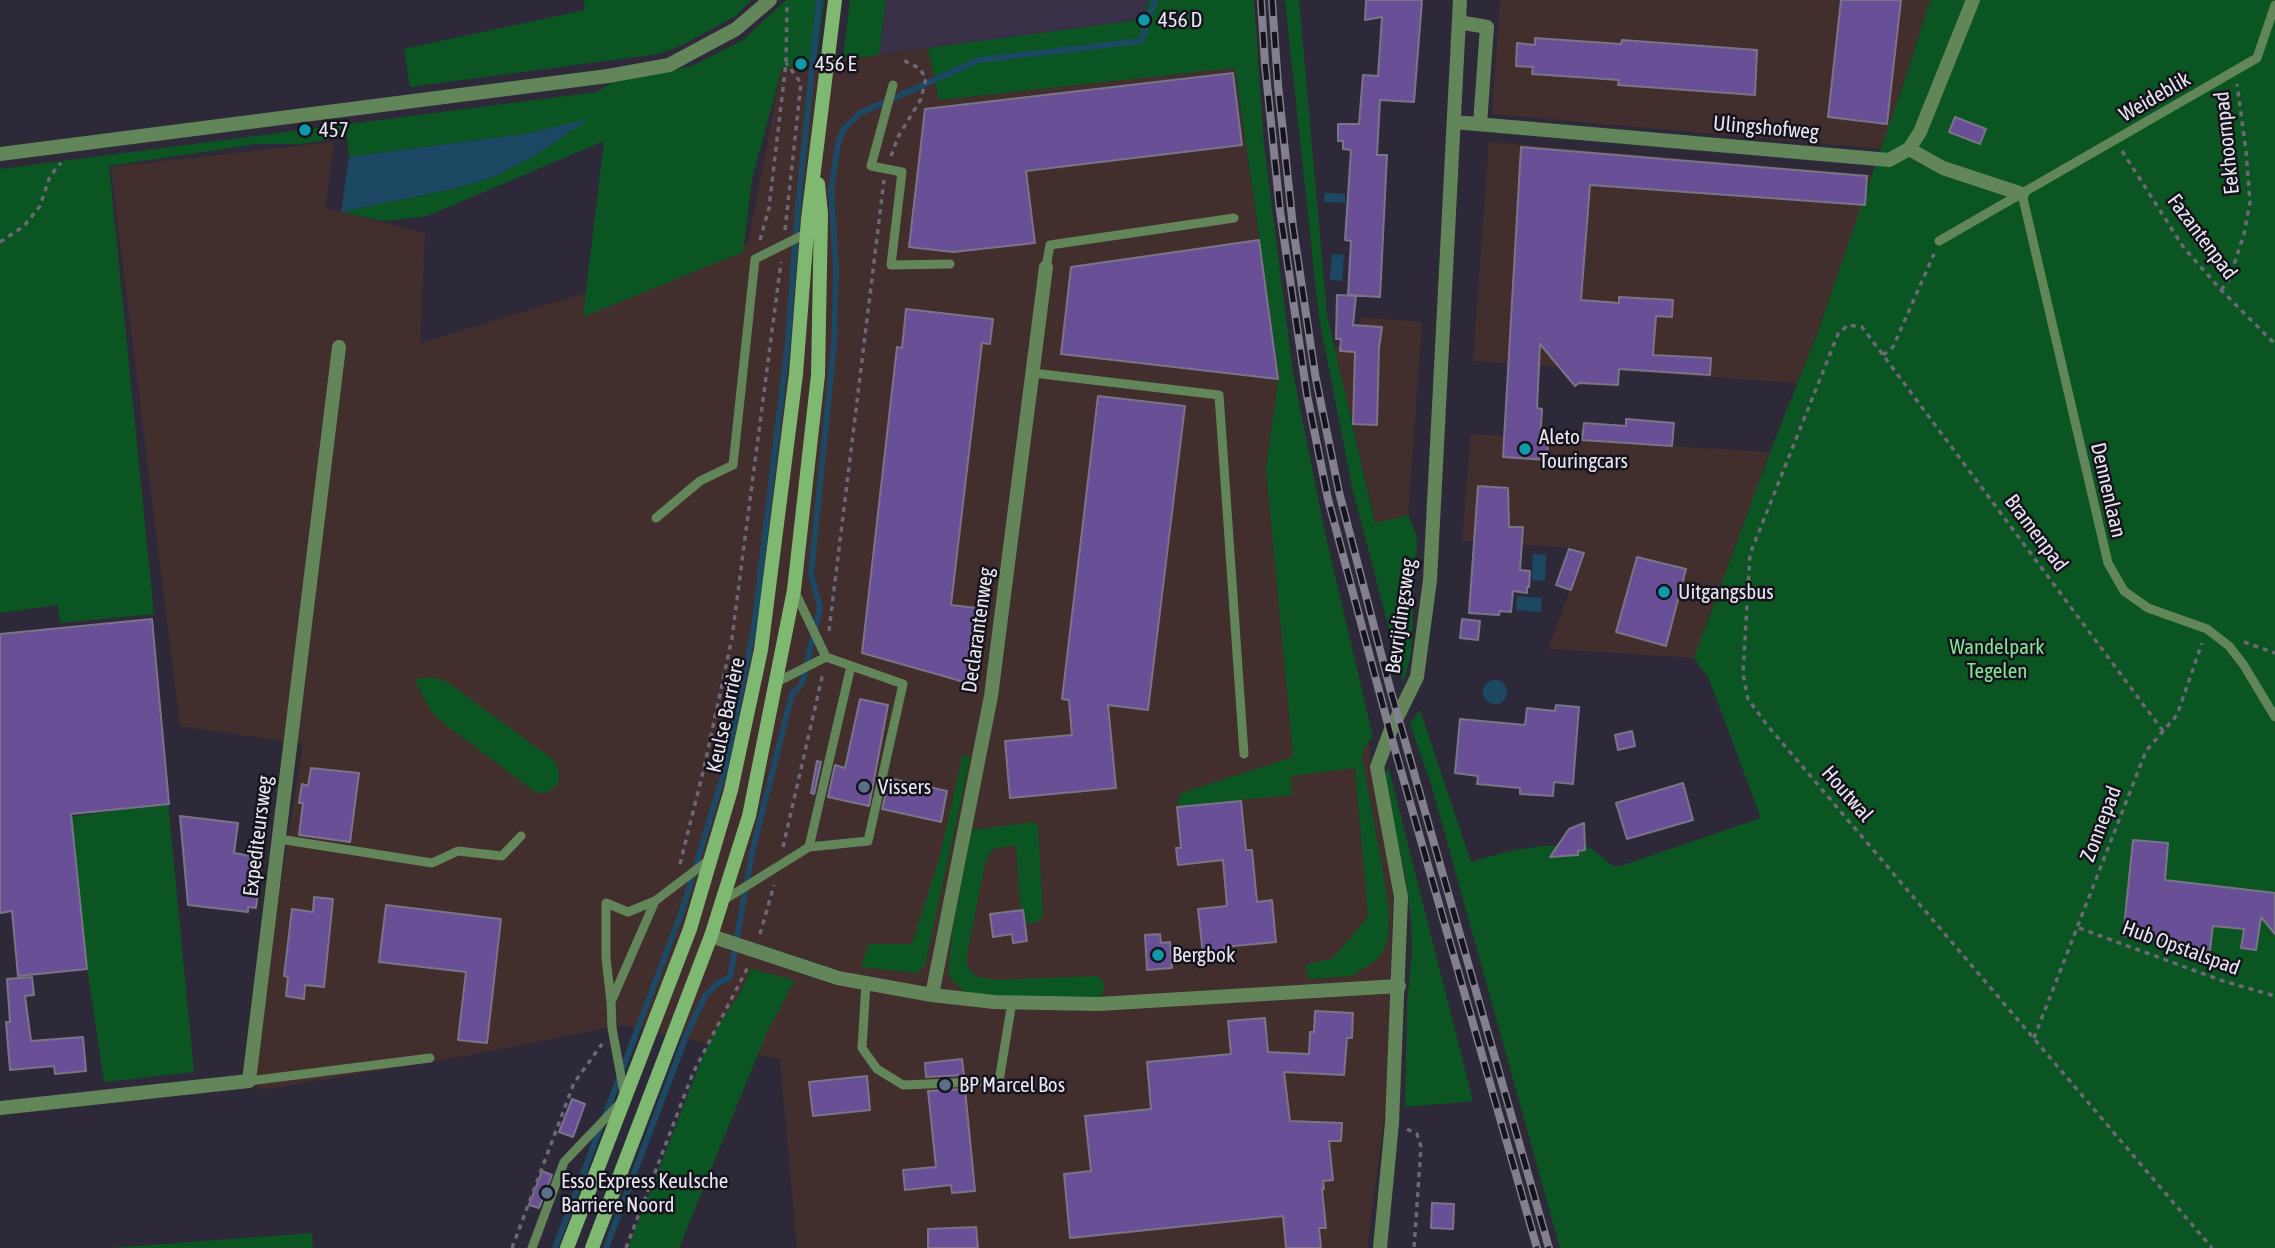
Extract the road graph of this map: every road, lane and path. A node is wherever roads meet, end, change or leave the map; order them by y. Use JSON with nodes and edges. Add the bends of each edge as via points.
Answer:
{"nodes":[{"id":1,"x":770,"y":0,"type":"edge"},
{"id":2,"x":788,"y":0,"type":"edge"},
{"id":3,"x":835,"y":0,"type":"edge"},
{"id":4,"x":1460,"y":0,"type":"edge"},
{"id":5,"x":1973,"y":0,"type":"edge"},
{"id":6,"x":2275,"y":5,"type":"edge"},
{"id":7,"x":1459,"y":22,"type":"junction"},
{"id":8,"x":903,"y":60,"type":"dead end"},
{"id":9,"x":786,"y":63,"type":"junction"},
{"id":10,"x":2235,"y":71,"type":"junction"},
{"id":11,"x":893,"y":85,"type":"dead end"},
{"id":12,"x":1454,"y":122,"type":"junction"},
{"id":13,"x":1480,"y":124,"type":"junction"},
{"id":14,"x":2115,"y":140,"type":"junction"},
{"id":15,"x":1909,"y":149,"type":"junction"},
{"id":16,"x":0,"y":154,"type":"edge"},
{"id":17,"x":816,"y":166,"type":"junction"},
{"id":18,"x":885,"y":170,"type":"junction"},
{"id":19,"x":50,"y":176,"type":"dead end"},
{"id":20,"x":2022,"y":194,"type":"junction"},
{"id":21,"x":1234,"y":218,"type":"dead end"},
{"id":22,"x":807,"y":233,"type":"junction"},
{"id":23,"x":1939,"y":241,"type":"joint"},
{"id":24,"x":0,"y":242,"type":"edge"},
{"id":25,"x":783,"y":245,"type":"junction"},
{"id":26,"x":755,"y":259,"type":"junction"},
{"id":27,"x":950,"y":264,"type":"dead end"},
{"id":28,"x":1046,"y":267,"type":"joint"},
{"id":29,"x":2221,"y":290,"type":"junction"},
{"id":30,"x":2275,"y":344,"type":"edge"},
{"id":31,"x":339,"y":347,"type":"dead end"},
{"id":32,"x":1884,"y":355,"type":"junction"},
{"id":33,"x":1033,"y":373,"type":"junction"},
{"id":34,"x":656,"y":517,"type":"dead end"},
{"id":35,"x":794,"y":590,"type":"junction"},
{"id":36,"x":2207,"y":629,"type":"junction"},
{"id":37,"x":826,"y":657,"type":"junction"},
{"id":38,"x":851,"y":666,"type":"junction"},
{"id":39,"x":777,"y":682,"type":"junction"},
{"id":40,"x":2275,"y":717,"type":"edge"},
{"id":41,"x":2163,"y":731,"type":"junction"},
{"id":42,"x":1244,"y":754,"type":"dead end"},
{"id":43,"x":521,"y":836,"type":"dead end"},
{"id":44,"x":279,"y":839,"type":"junction"},
{"id":45,"x":809,"y":847,"type":"junction"},
{"id":46,"x":713,"y":857,"type":"junction"},
{"id":47,"x":674,"y":888,"type":"junction"},
{"id":48,"x":724,"y":900,"type":"junction"},
{"id":49,"x":655,"y":901,"type":"junction"},
{"id":50,"x":2078,"y":928,"type":"junction"},
{"id":51,"x":711,"y":936,"type":"junction"},
{"id":52,"x":866,"y":983,"type":"junction"},
{"id":53,"x":1399,"y":986,"type":"junction"},
{"id":54,"x":932,"y":995,"type":"junction"},
{"id":55,"x":2275,"y":996,"type":"edge"},
{"id":56,"x":611,"y":1002,"type":"junction"},
{"id":57,"x":1012,"y":1002,"type":"junction"},
{"id":58,"x":612,"y":1028,"type":"junction"},
{"id":59,"x":2034,"y":1038,"type":"junction"},
{"id":60,"x":430,"y":1058,"type":"dead end"},
{"id":61,"x":249,"y":1081,"type":"junction"},
{"id":62,"x":625,"y":1098,"type":"junction"},
{"id":63,"x":0,"y":1108,"type":"edge"},
{"id":64,"x":1392,"y":1123,"type":"junction"},
{"id":65,"x":512,"y":1248,"type":"edge"},
{"id":66,"x":532,"y":1248,"type":"edge"},
{"id":67,"x":567,"y":1248,"type":"edge"},
{"id":68,"x":592,"y":1248,"type":"edge"},
{"id":69,"x":1380,"y":1248,"type":"edge"},
{"id":70,"x":1414,"y":1248,"type":"edge"},
{"id":71,"x":2212,"y":1248,"type":"edge"}],
"edges":[{"from":1,"to":16,"type":"street","via":[[736,29],[669,65]]},
{"from":2,"to":9,"type":"path"},
{"from":3,"to":17,"type":"main road","name":"Keulse Barrière"},
{"from":4,"to":7,"type":"street","name":"Bevrijdingsweg"},
{"from":5,"to":15,"type":"street"},
{"from":6,"to":10,"type":"lane","name":"Weideblik","via":[[2257,58]]},
{"from":7,"to":12,"type":"street","name":"Bevrijdingsweg"},
{"from":7,"to":13,"type":"street","via":[[1487,27]]},
{"from":8,"to":18,"type":"path","via":[[919,68],[926,78],[921,99]]},
{"from":9,"to":25,"type":"path","via":[[801,83]]},
{"from":9,"to":26,"type":"path","via":[[769,208]]},
{"from":10,"to":14,"type":"lane","name":"Weideblik"},
{"from":10,"to":29,"type":"path","name":"Eekhoornpad","via":[[2250,202],[2229,280]]},
{"from":11,"to":18,"type":"lane","via":[[871,166]]},
{"from":12,"to":13,"type":"street","name":"Ulingshofweg"},
{"from":12,"to":53,"type":"street","name":"Bevrijdingsweg","via":[[1430,580],[1417,677],[1377,767],[1401,897]]},
{"from":13,"to":15,"type":"street","name":"Ulingshofweg","via":[[1889,160]]},
{"from":14,"to":20,"type":"lane","name":"Weideblik"},
{"from":14,"to":29,"type":"path","name":"Fazantenpad","via":[[2184,248]]},
{"from":15,"to":20,"type":"street","via":[[1944,168]]},
{"from":17,"to":22,"type":"main road","name":"Keulse Barrière"},
{"from":17,"to":35,"type":"main road","name":"Keulse Barrière","via":[[821,214],[818,375]]},
{"from":18,"to":27,"type":"lane","via":[[902,172],[891,265]]},
{"from":18,"to":37,"type":"path"},
{"from":19,"to":24,"type":"path","via":[[40,206],[24,226]]},
{"from":20,"to":23,"type":"lane","name":"Weideblik"},
{"from":20,"to":36,"type":"lane","name":"Dennenlaan","via":[[2108,563],[2124,591],[2148,608]]},
{"from":21,"to":28,"type":"lane","via":[[1050,245]]},
{"from":22,"to":25,"type":"lane"},
{"from":22,"to":46,"type":"main road","name":"Keulse Barrière","via":[[796,373],[761,650]]},
{"from":23,"to":32,"type":"path","via":[[1893,347]]},
{"from":25,"to":26,"type":"lane"},
{"from":25,"to":47,"type":"path","via":[[732,638]]},
{"from":26,"to":34,"type":"lane","via":[[733,465],[700,481]]},
{"from":28,"to":33,"type":"street","name":"Declarantenweg"},
{"from":29,"to":30,"type":"path","name":"Fazantenpad"},
{"from":31,"to":44,"type":"street","name":"Expediteursweg"},
{"from":32,"to":41,"type":"path","name":"Bramenpad"},
{"from":32,"to":59,"type":"path","name":"Houtwal","via":[[1862,327],[1849,324],[1838,334],[1749,554],[1743,674],[1748,699]]},
{"from":33,"to":42,"type":"lane","via":[[1219,395]]},
{"from":33,"to":54,"type":"street","name":"Declarantenweg","via":[[991,696]]},
{"from":35,"to":37,"type":"lane"},
{"from":35,"to":39,"type":"main road","name":"Keulse Barrière"},
{"from":36,"to":40,"type":"lane","name":"Dennenlaan","via":[[2236,655]]},
{"from":36,"to":41,"type":"path","name":"Zonnepad","via":[[2177,715]]},
{"from":37,"to":38,"type":"lane"},
{"from":37,"to":39,"type":"lane"},
{"from":38,"to":45,"type":"lane"},
{"from":38,"to":45,"type":"lane","via":[[903,684],[868,841]]},
{"from":39,"to":48,"type":"main road","name":"Keulse Barrière","via":[[749,816]]},
{"from":41,"to":50,"type":"path","name":"Zonnepad","via":[[2146,751]]},
{"from":43,"to":44,"type":"lane","via":[[502,856],[458,851],[432,863]]},
{"from":44,"to":61,"type":"street","name":"Expediteursweg"},
{"from":45,"to":48,"type":"lane"},
{"from":46,"to":47,"type":"lane"},
{"from":46,"to":62,"type":"main road","name":"Keulse Barrière"},
{"from":47,"to":49,"type":"lane"},
{"from":48,"to":51,"type":"main road","name":"Keulse Barrière"},
{"from":49,"to":56,"type":"lane"},
{"from":49,"to":56,"type":"lane","via":[[628,912],[606,903]]},
{"from":50,"to":55,"type":"path","name":"Hub Opstalspad"},
{"from":50,"to":59,"type":"path","name":"Zonnepad"},
{"from":51,"to":52,"type":"street"},
{"from":51,"to":68,"type":"main road","name":"Keulse Barrière"},
{"from":52,"to":54,"type":"street"},
{"from":52,"to":57,"type":"lane","via":[[862,1048],[877,1069],[903,1085],[999,1081]]},
{"from":53,"to":57,"type":"street","via":[[1098,1004]]},
{"from":53,"to":64,"type":"street","name":"Bevrijdingsweg"},
{"from":54,"to":57,"type":"street"},
{"from":56,"to":58,"type":"lane"},
{"from":58,"to":62,"type":"lane"},
{"from":58,"to":65,"type":"path","via":[[574,1083]]},
{"from":59,"to":71,"type":"path","name":"Houtwal"},
{"from":60,"to":61,"type":"lane"},
{"from":61,"to":63,"type":"street"},
{"from":62,"to":66,"type":"lane","via":[[564,1162]]},
{"from":62,"to":67,"type":"main road","name":"Keulse Barrière"},
{"from":64,"to":69,"type":"street","name":"Bevrijdingsweg"},
{"from":64,"to":70,"type":"path","via":[[1417,1133],[1421,1147]]}]}
